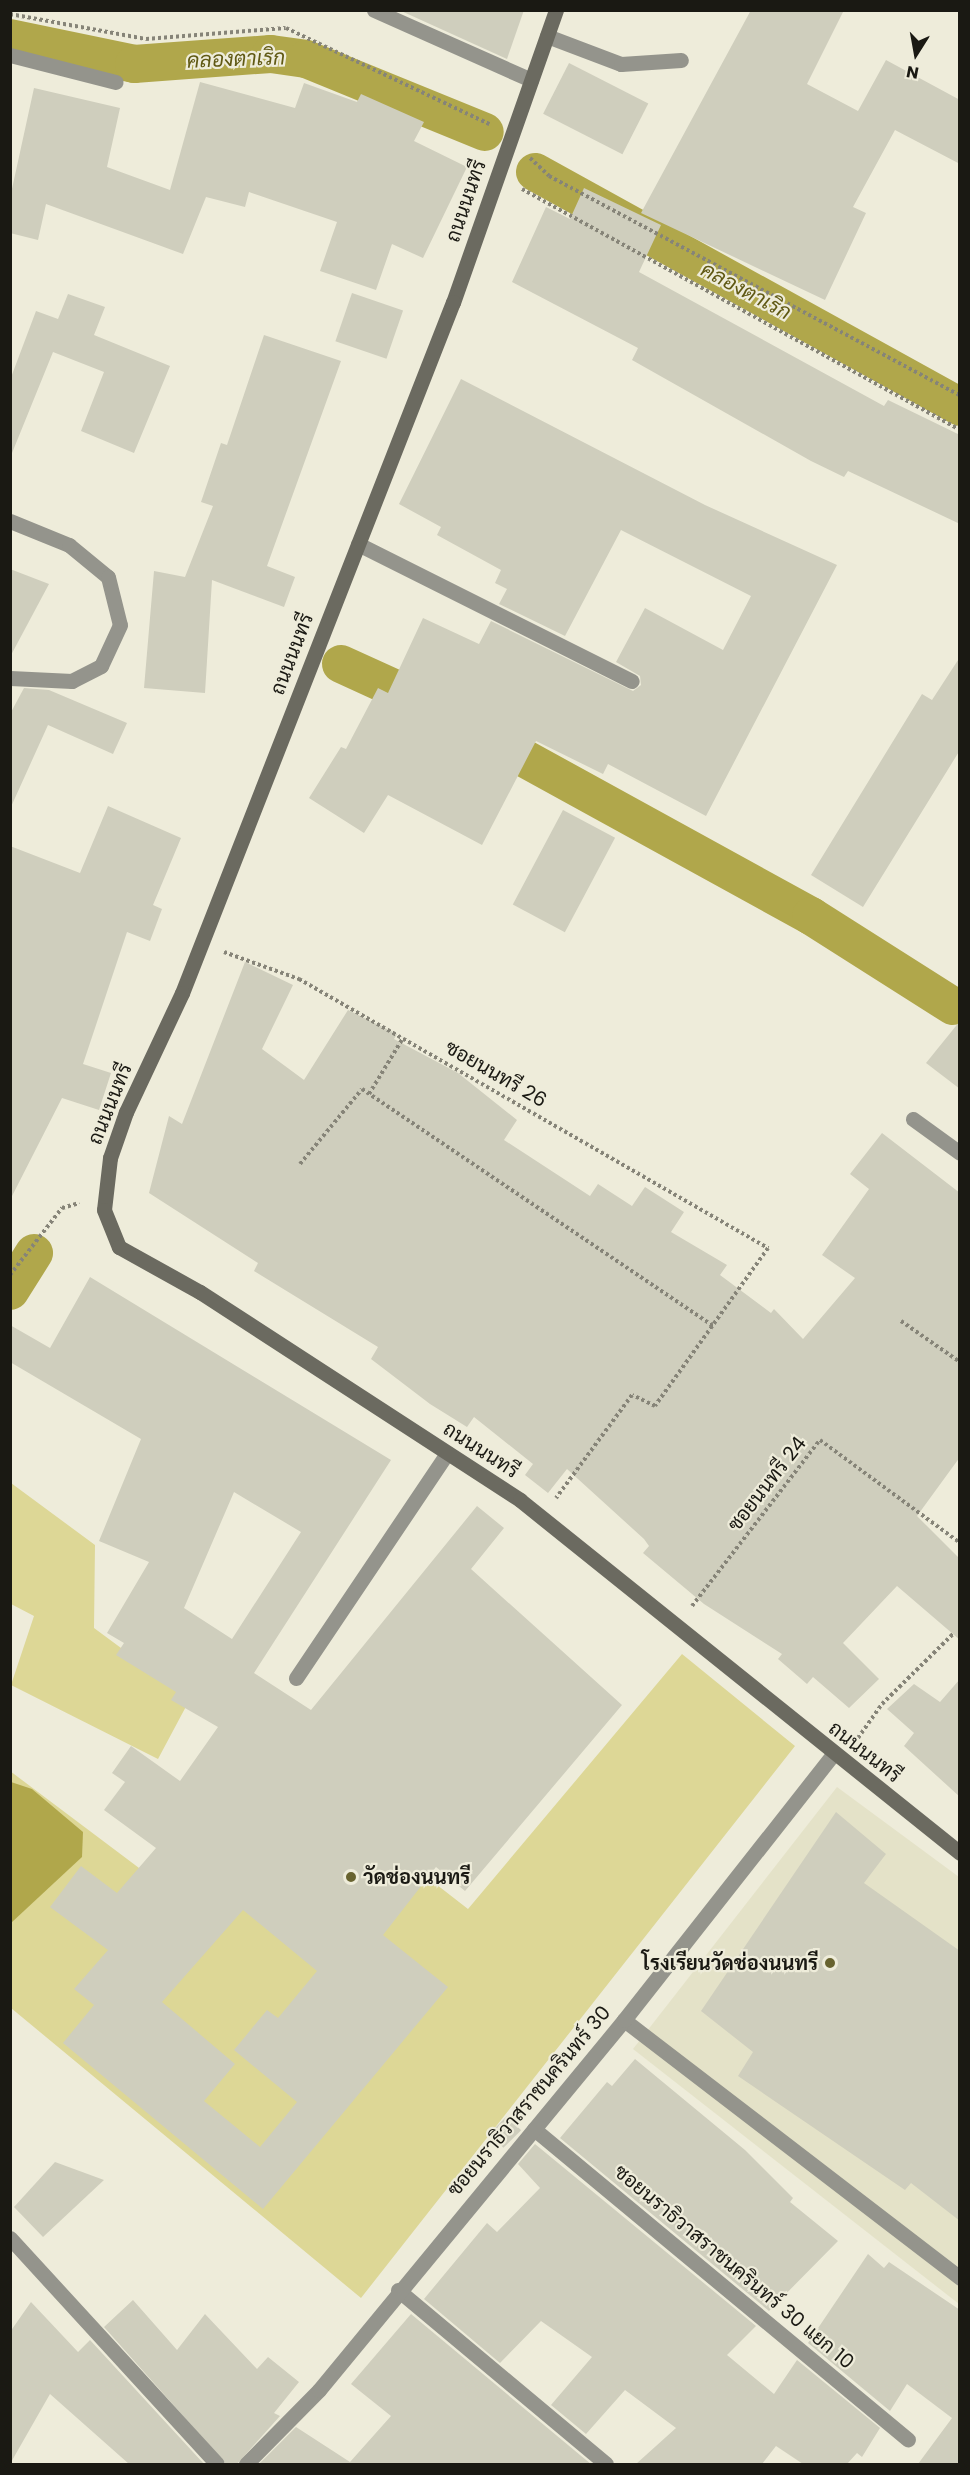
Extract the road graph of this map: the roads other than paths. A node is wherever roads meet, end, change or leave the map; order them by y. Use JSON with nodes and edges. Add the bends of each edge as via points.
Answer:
{"nodes":[{"id":1,"x":374,"y":10,"type":"edge"},
{"id":2,"x":556,"y":10,"type":"edge"},
{"id":3,"x":547,"y":36,"type":"junction"},
{"id":4,"x":10,"y":55,"type":"edge"},
{"id":5,"x":681,"y":60,"type":"dead end"},
{"id":6,"x":531,"y":80,"type":"junction"},
{"id":7,"x":116,"y":82,"type":"dead end"},
{"id":8,"x":10,"y":521,"type":"edge"},
{"id":9,"x":358,"y":544,"type":"junction"},
{"id":10,"x":10,"y":678,"type":"edge"},
{"id":11,"x":632,"y":681,"type":"dead end"},
{"id":12,"x":913,"y":1119,"type":"dead end"},
{"id":13,"x":960,"y":1152,"type":"edge"},
{"id":14,"x":447,"y":1453,"type":"junction"},
{"id":15,"x":296,"y":1678,"type":"dead end"},
{"id":16,"x":838,"y":1758,"type":"junction"},
{"id":17,"x":960,"y":1853,"type":"edge"},
{"id":18,"x":624,"y":2020,"type":"junction"},
{"id":19,"x":534,"y":2129,"type":"junction"},
{"id":20,"x":10,"y":2238,"type":"edge"},
{"id":21,"x":960,"y":2278,"type":"edge"},
{"id":22,"x":398,"y":2290,"type":"junction"},
{"id":23,"x":908,"y":2439,"type":"dead end"},
{"id":24,"x":217,"y":2464,"type":"edge"},
{"id":25,"x":246,"y":2464,"type":"edge"},
{"id":26,"x":606,"y":2464,"type":"edge"}],
"edges":[{"from":1,"to":6,"type":"street"},
{"from":2,"to":3,"type":"street","name":"ถนนนนทรี"},
{"from":3,"to":5,"type":"street","via":[[621,64]]},
{"from":3,"to":6,"type":"street","name":"ถนนนนทรี"},
{"from":4,"to":7,"type":"street"},
{"from":6,"to":9,"type":"street","name":"ถนนนนทรี"},
{"from":8,"to":10,"type":"street","via":[[69,545],[108,577],[120,625],[101,666],[72,681]]},
{"from":9,"to":11,"type":"street"},
{"from":9,"to":14,"type":"street","name":"ถนนนนทรี","via":[[201,943],[126,1112],[110,1158],[104,1210],[119,1247],[200,1292]]},
{"from":12,"to":13,"type":"street"},
{"from":14,"to":15,"type":"street"},
{"from":14,"to":16,"type":"street","name":"ถนนนนทรี","via":[[541,1517]]},
{"from":16,"to":17,"type":"street","name":"ถนนนนทรี"},
{"from":16,"to":18,"type":"street","name":"ซอยนราธิวาสราชนครินทร์ 30"},
{"from":18,"to":19,"type":"street","name":"ซอยนราธิวาสราชนครินทร์ 30"},
{"from":18,"to":21,"type":"street"},
{"from":19,"to":22,"type":"street","name":"ซอยนราธิวาสราชนครินทร์ 30"},
{"from":19,"to":23,"type":"street","name":"ซอยนราธิวาสราชนครินทร์ 30 แยก 10"},
{"from":20,"to":24,"type":"street"},
{"from":22,"to":25,"type":"street","name":"ซอยนราธิวาสราชนครินทร์ 30","via":[[319,2390]]},
{"from":22,"to":26,"type":"street"}]}
